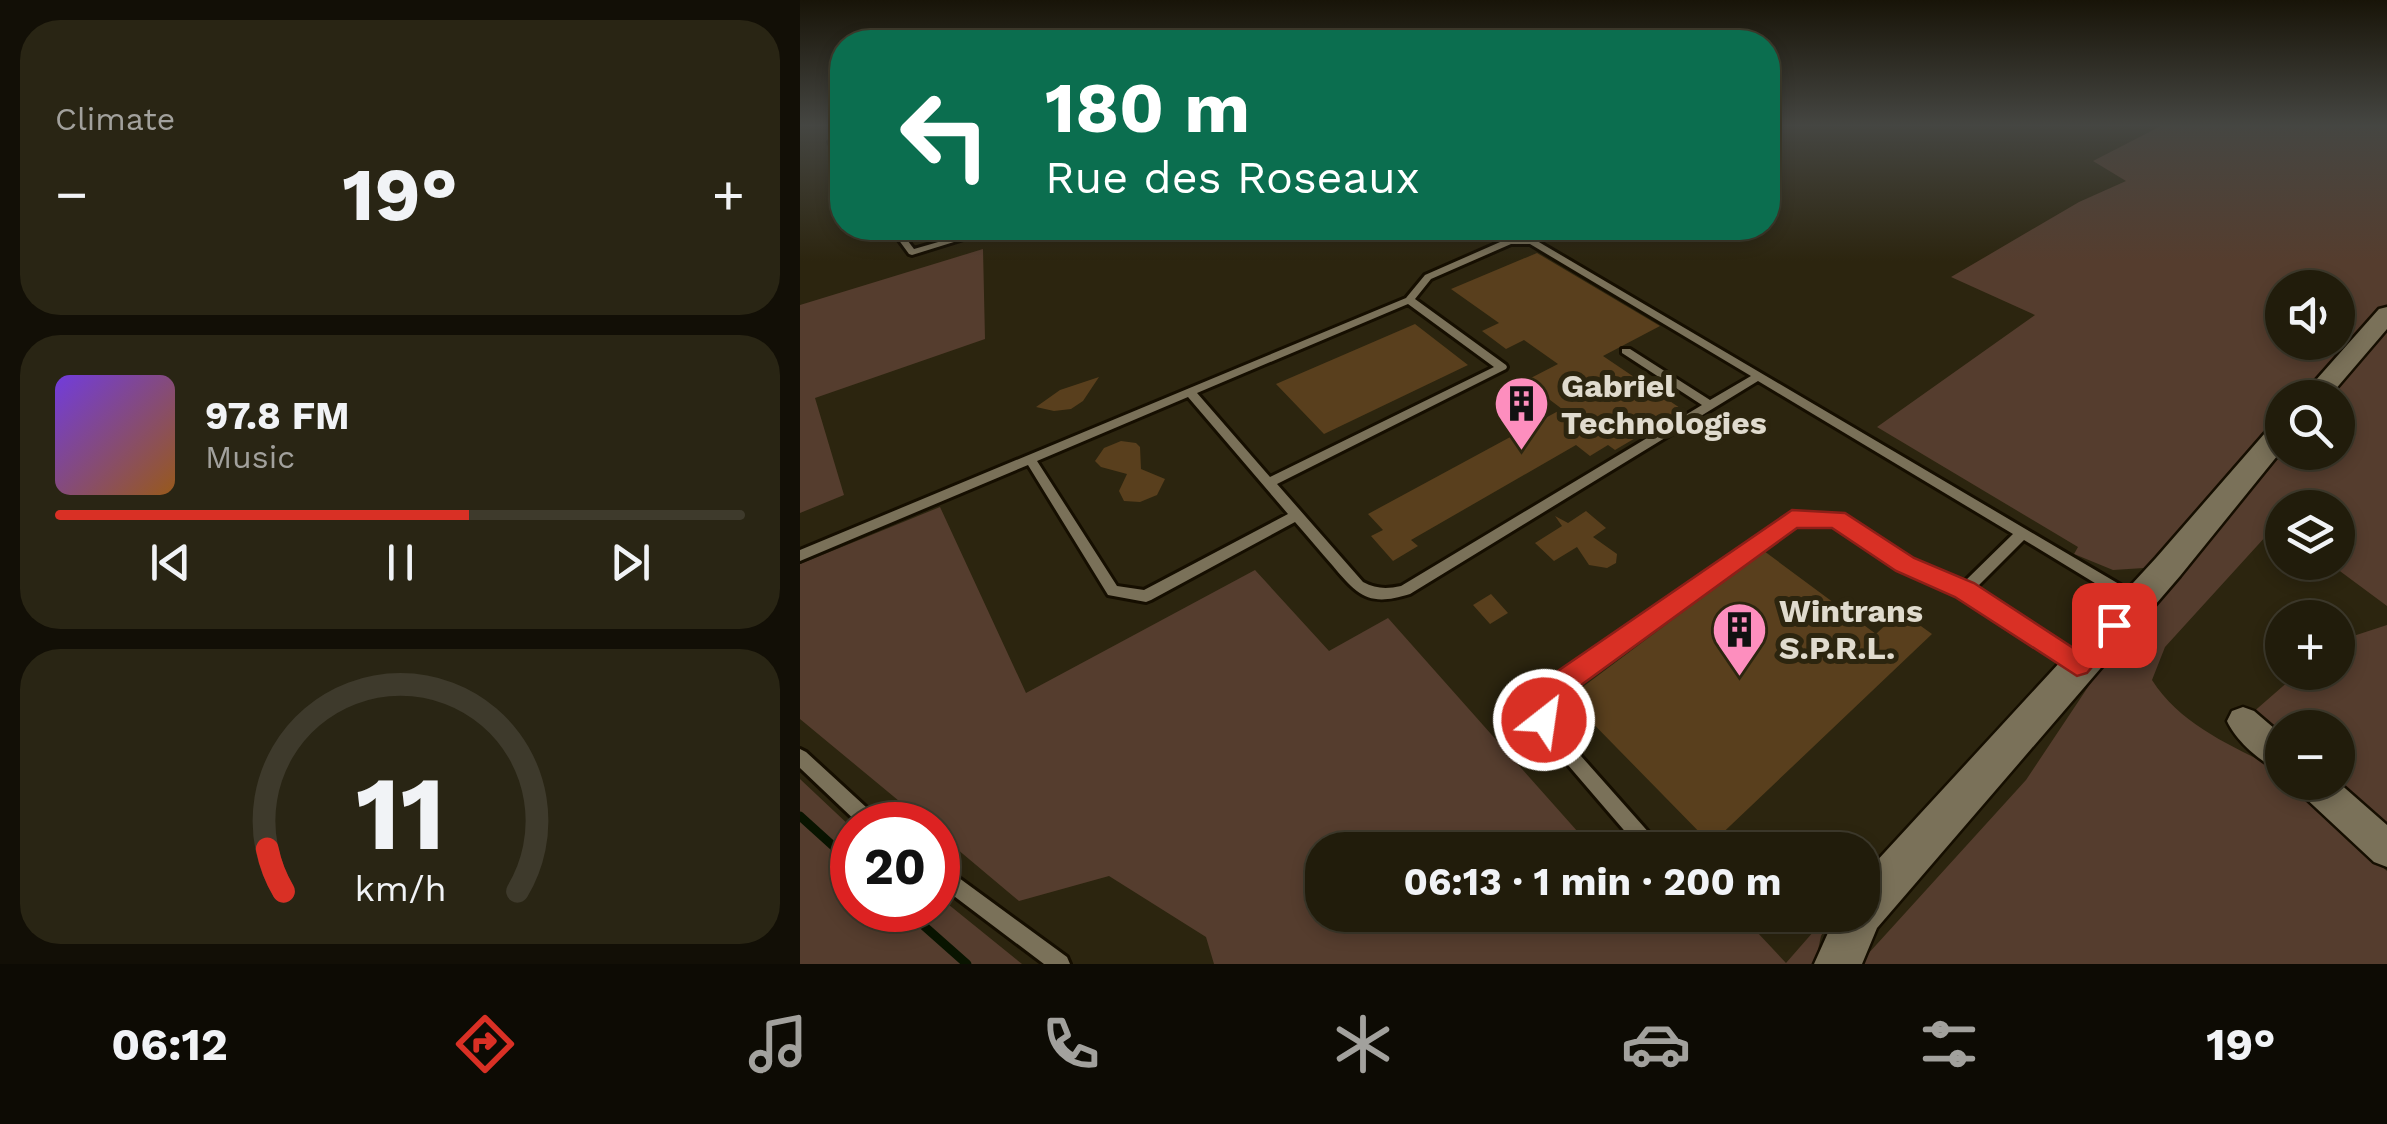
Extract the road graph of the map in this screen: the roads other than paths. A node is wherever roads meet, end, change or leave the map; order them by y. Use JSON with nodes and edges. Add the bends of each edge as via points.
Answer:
{"nodes":[{"id":1,"x":903,"y":240,"type":"edge"},
{"id":2,"x":954,"y":240,"type":"edge"},
{"id":3,"x":1517,"y":240,"type":"edge"},
{"id":4,"x":1525,"y":240,"type":"edge"},
{"id":5,"x":1409,"y":300,"type":"junction"},
{"id":6,"x":2387,"y":314,"type":"edge"},
{"id":7,"x":1626,"y":352,"type":"dead end"},
{"id":8,"x":1757,"y":376,"type":"junction"},
{"id":9,"x":2329,"y":380,"type":"edge"},
{"id":10,"x":1190,"y":392,"type":"junction"},
{"id":11,"x":1710,"y":405,"type":"junction"},
{"id":12,"x":2265,"y":452,"type":"edge"},
{"id":13,"x":1030,"y":459,"type":"junction"},
{"id":14,"x":1268,"y":483,"type":"junction"},
{"id":15,"x":1297,"y":515,"type":"junction"},
{"id":16,"x":2022,"y":534,"type":"junction"},
{"id":17,"x":800,"y":556,"type":"edge"},
{"id":18,"x":1964,"y":590,"type":"junction"},
{"id":19,"x":2136,"y":601,"type":"junction"},
{"id":20,"x":2077,"y":665,"type":"junction"},
{"id":21,"x":2243,"y":721,"type":"dead end"},
{"id":22,"x":2265,"y":741,"type":"edge"},
{"id":23,"x":800,"y":757,"type":"edge"},
{"id":24,"x":2332,"y":800,"type":"edge"},
{"id":25,"x":848,"y":802,"type":"edge"},
{"id":26,"x":1637,"y":832,"type":"edge"},
{"id":27,"x":2387,"y":849,"type":"edge"},
{"id":28,"x":960,"y":889,"type":"edge"},
{"id":29,"x":1880,"y":891,"type":"edge"},
{"id":30,"x":1852,"y":932,"type":"edge"},
{"id":31,"x":1060,"y":964,"type":"edge"},
{"id":32,"x":1838,"y":964,"type":"edge"}],
"edges":[{"from":1,"to":2,"type":"lane","via":[[912,252]]},
{"from":3,"to":5,"type":"lane","via":[[1428,277]]},
{"from":4,"to":8,"type":"lane"},
{"from":5,"to":10,"type":"lane"},
{"from":5,"to":14,"type":"lane","via":[[1502,368]]},
{"from":6,"to":9,"type":"street"},
{"from":7,"to":11,"type":"lane"},
{"from":8,"to":11,"type":"lane"},
{"from":8,"to":16,"type":"lane"},
{"from":10,"to":13,"type":"lane"},
{"from":10,"to":14,"type":"lane"},
{"from":11,"to":15,"type":"lane","via":[[1390,595],[1358,586]]},
{"from":12,"to":19,"type":"street"},
{"from":13,"to":15,"type":"lane","via":[[1113,591],[1146,596]]},
{"from":13,"to":17,"type":"lane"},
{"from":14,"to":15,"type":"lane"},
{"from":16,"to":18,"type":"lane"},
{"from":16,"to":19,"type":"lane"},
{"from":18,"to":20,"type":"lane"},
{"from":18,"to":26,"type":"lane","via":[[1905,565],[1837,520],[1792,519],[1556,687],[1544,707],[1550,732]]},
{"from":19,"to":20,"type":"street"},
{"from":20,"to":29,"type":"street"},
{"from":21,"to":22,"type":"street"},
{"from":23,"to":25,"type":"lane"},
{"from":24,"to":27,"type":"street"},
{"from":28,"to":31,"type":"lane"},
{"from":30,"to":32,"type":"street"}]}
